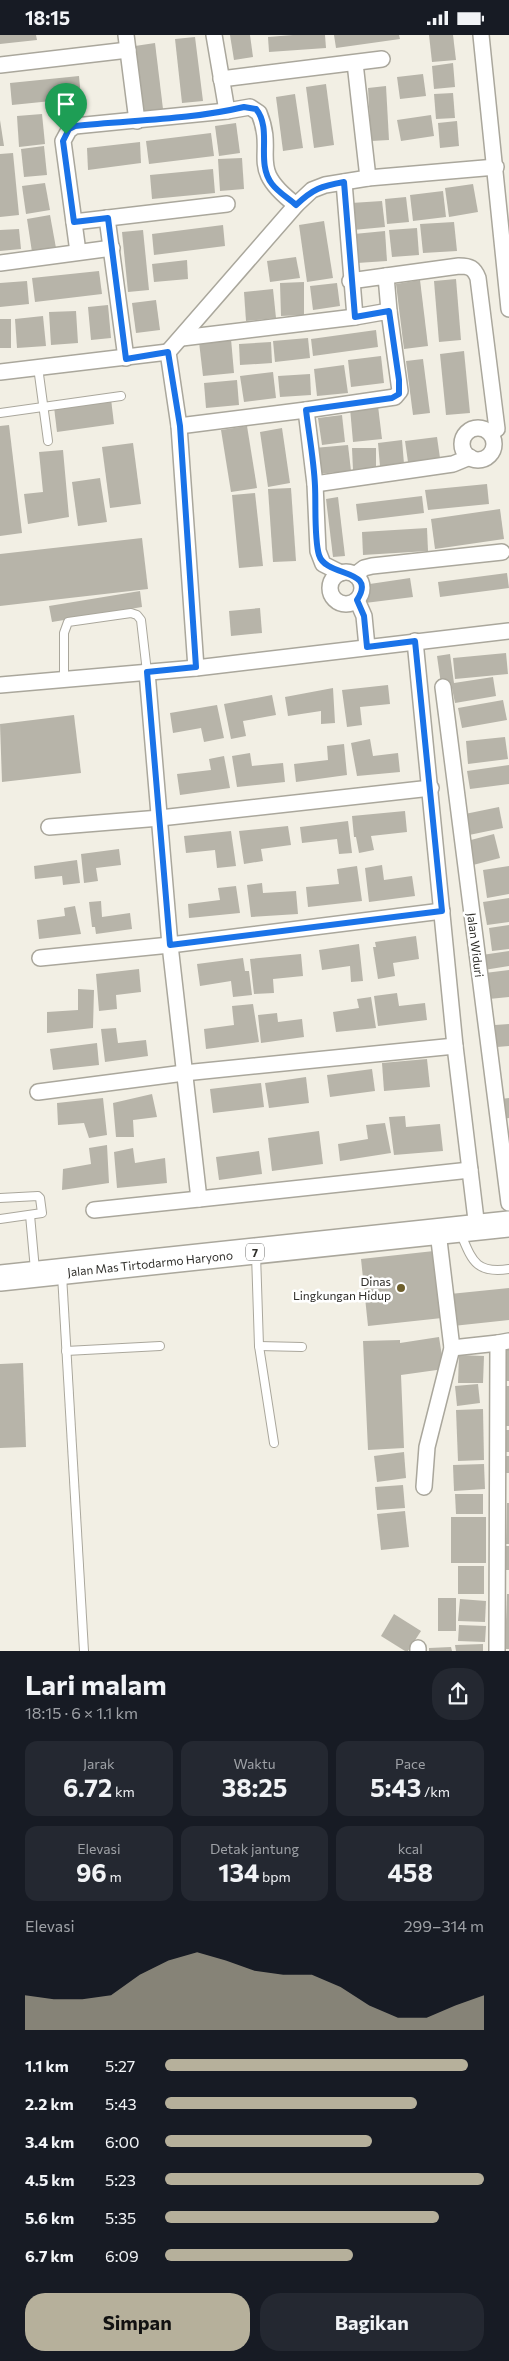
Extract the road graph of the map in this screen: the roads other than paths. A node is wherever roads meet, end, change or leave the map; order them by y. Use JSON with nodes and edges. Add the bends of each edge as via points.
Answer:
{"nodes":[{"id":1,"x":214,"y":35,"type":"edge"},
{"id":2,"x":481,"y":35,"type":"edge"},
{"id":3,"x":127,"y":42,"type":"edge"},
{"id":4,"x":382,"y":59,"type":"dead end"},
{"id":5,"x":355,"y":63,"type":"junction"},
{"id":6,"x":0,"y":65,"type":"edge"},
{"id":7,"x":221,"y":79,"type":"junction"},
{"id":8,"x":227,"y":111,"type":"junction"},
{"id":9,"x":137,"y":121,"type":"junction"},
{"id":10,"x":496,"y":167,"type":"junction"},
{"id":11,"x":368,"y":178,"type":"junction"},
{"id":12,"x":344,"y":182,"type":"junction"},
{"id":13,"x":227,"y":204,"type":"dead end"},
{"id":14,"x":296,"y":205,"type":"junction"},
{"id":15,"x":108,"y":218,"type":"junction"},
{"id":16,"x":74,"y":222,"type":"junction"},
{"id":17,"x":112,"y":248,"type":"junction"},
{"id":18,"x":78,"y":252,"type":"junction"},
{"id":19,"x":0,"y":263,"type":"edge"},
{"id":20,"x":386,"y":276,"type":"junction"},
{"id":21,"x":350,"y":281,"type":"junction"},
{"id":22,"x":509,"y":309,"type":"edge"},
{"id":23,"x":389,"y":311,"type":"junction"},
{"id":24,"x":355,"y":317,"type":"junction"},
{"id":25,"x":182,"y":338,"type":"junction"},
{"id":26,"x":168,"y":352,"type":"junction"},
{"id":27,"x":126,"y":359,"type":"junction"},
{"id":28,"x":38,"y":367,"type":"junction"},
{"id":29,"x":0,"y":372,"type":"edge"},
{"id":30,"x":121,"y":396,"type":"dead end"},
{"id":31,"x":43,"y":407,"type":"junction"},
{"id":32,"x":306,"y":410,"type":"junction"},
{"id":33,"x":0,"y":413,"type":"edge"},
{"id":34,"x":180,"y":426,"type":"junction"},
{"id":35,"x":499,"y":430,"type":"edge"},
{"id":36,"x":48,"y":441,"type":"dead end"},
{"id":37,"x":470,"y":457,"type":"junction"},
{"id":38,"x":315,"y":484,"type":"junction"},
{"id":39,"x":502,"y":552,"type":"dead end"},
{"id":40,"x":348,"y":574,"type":"junction"},
{"id":41,"x":357,"y":600,"type":"junction"},
{"id":42,"x":509,"y":631,"type":"edge"},
{"id":43,"x":415,"y":641,"type":"junction"},
{"id":44,"x":367,"y":647,"type":"junction"},
{"id":45,"x":196,"y":667,"type":"junction"},
{"id":46,"x":147,"y":672,"type":"junction"},
{"id":47,"x":64,"y":680,"type":"junction"},
{"id":48,"x":0,"y":685,"type":"edge"},
{"id":49,"x":443,"y":687,"type":"dead end"},
{"id":50,"x":430,"y":789,"type":"junction"},
{"id":51,"x":160,"y":818,"type":"junction"},
{"id":52,"x":49,"y":827,"type":"dead end"},
{"id":53,"x":442,"y":911,"type":"junction"},
{"id":54,"x":170,"y":945,"type":"junction"},
{"id":55,"x":40,"y":958,"type":"dead end"},
{"id":56,"x":455,"y":1045,"type":"junction"},
{"id":57,"x":184,"y":1073,"type":"junction"},
{"id":58,"x":38,"y":1092,"type":"dead end"},
{"id":59,"x":470,"y":1170,"type":"junction"},
{"id":60,"x":0,"y":1197,"type":"edge"},
{"id":61,"x":199,"y":1199,"type":"junction"},
{"id":62,"x":509,"y":1203,"type":"edge"},
{"id":63,"x":94,"y":1210,"type":"dead end"},
{"id":64,"x":30,"y":1215,"type":"junction"},
{"id":65,"x":0,"y":1219,"type":"edge"},
{"id":66,"x":509,"y":1225,"type":"edge"},
{"id":67,"x":458,"y":1230,"type":"junction"},
{"id":68,"x":256,"y":1252,"type":"junction"},
{"id":69,"x":509,"y":1269,"type":"edge"},
{"id":70,"x":62,"y":1273,"type":"junction"},
{"id":71,"x":35,"y":1275,"type":"junction"},
{"id":72,"x":0,"y":1278,"type":"edge"},
{"id":73,"x":503,"y":1342,"type":"edge"},
{"id":74,"x":160,"y":1346,"type":"dead end"},
{"id":75,"x":260,"y":1346,"type":"junction"},
{"id":76,"x":302,"y":1347,"type":"dead end"},
{"id":77,"x":452,"y":1348,"type":"junction"},
{"id":78,"x":66,"y":1351,"type":"junction"},
{"id":79,"x":274,"y":1443,"type":"dead end"},
{"id":80,"x":424,"y":1487,"type":"dead end"},
{"id":81,"x":503,"y":1582,"type":"edge"},
{"id":82,"x":84,"y":1651,"type":"edge"},
{"id":83,"x":497,"y":1651,"type":"edge"}],
"edges":[{"from":1,"to":7,"type":"street"},
{"from":2,"to":10,"type":"street"},
{"from":3,"to":6,"type":"street"},
{"from":3,"to":9,"type":"street"},
{"from":4,"to":5,"type":"street"},
{"from":5,"to":7,"type":"street"},
{"from":5,"to":11,"type":"street"},
{"from":7,"to":8,"type":"street"},
{"from":8,"to":9,"type":"street"},
{"from":8,"to":14,"type":"street","via":[[250,107],[259,113],[264,133],[266,171],[272,184]]},
{"from":9,"to":16,"type":"street","via":[[75,126],[66,134],[63,141]]},
{"from":10,"to":11,"type":"street"},
{"from":10,"to":22,"type":"street"},
{"from":11,"to":12,"type":"street"},
{"from":12,"to":14,"type":"street","via":[[312,190]]},
{"from":12,"to":21,"type":"street"},
{"from":13,"to":15,"type":"street"},
{"from":14,"to":25,"type":"street"},
{"from":15,"to":16,"type":"street"},
{"from":15,"to":17,"type":"street"},
{"from":16,"to":18,"type":"street"},
{"from":17,"to":18,"type":"street"},
{"from":17,"to":27,"type":"street"},
{"from":18,"to":19,"type":"street"},
{"from":20,"to":21,"type":"street"},
{"from":20,"to":23,"type":"street"},
{"from":20,"to":35,"type":"street","via":[[459,266],[475,270]]},
{"from":21,"to":24,"type":"street"},
{"from":23,"to":24,"type":"street"},
{"from":23,"to":32,"type":"street","via":[[399,394],[392,398]]},
{"from":24,"to":25,"type":"street"},
{"from":25,"to":26,"type":"street"},
{"from":26,"to":27,"type":"street"},
{"from":26,"to":34,"type":"street"},
{"from":27,"to":28,"type":"street"},
{"from":28,"to":29,"type":"street"},
{"from":28,"to":31,"type":"lane"},
{"from":30,"to":31,"type":"lane"},
{"from":31,"to":33,"type":"lane"},
{"from":31,"to":36,"type":"lane"},
{"from":32,"to":34,"type":"street"},
{"from":32,"to":38,"type":"street"},
{"from":34,"to":45,"type":"street"},
{"from":35,"to":37,"type":"street","via":[[489,455],[476,460]]},
{"from":35,"to":37,"type":"street","via":[[479,428],[467,433],[462,446]]},
{"from":37,"to":38,"type":"street","via":[[453,465]]},
{"from":38,"to":40,"type":"street","via":[[319,557],[323,564]]},
{"from":39,"to":40,"type":"street","via":[[372,566]]},
{"from":40,"to":41,"type":"street","via":[[362,587]]},
{"from":40,"to":41,"type":"street","via":[[331,583],[332,597],[344,604]]},
{"from":41,"to":44,"type":"street","via":[[364,616]]},
{"from":42,"to":43,"type":"street"},
{"from":43,"to":44,"type":"street"},
{"from":43,"to":50,"type":"street"},
{"from":44,"to":45,"type":"street"},
{"from":45,"to":46,"type":"street"},
{"from":46,"to":47,"type":"street"},
{"from":46,"to":47,"type":"lane","via":[[140,620],[131,613],[68,622],[64,633]]},
{"from":46,"to":51,"type":"street"},
{"from":47,"to":48,"type":"street"},
{"from":49,"to":62,"type":"street","name":"Jalan Widuri"},
{"from":50,"to":51,"type":"street"},
{"from":50,"to":53,"type":"street"},
{"from":51,"to":52,"type":"street"},
{"from":51,"to":54,"type":"street"},
{"from":53,"to":54,"type":"street"},
{"from":53,"to":56,"type":"street"},
{"from":54,"to":55,"type":"street"},
{"from":54,"to":57,"type":"street"},
{"from":56,"to":57,"type":"street"},
{"from":56,"to":59,"type":"street"},
{"from":57,"to":58,"type":"street"},
{"from":57,"to":61,"type":"street"},
{"from":59,"to":61,"type":"street"},
{"from":59,"to":67,"type":"street"},
{"from":60,"to":64,"type":"lane","via":[[40,1197],[42,1213]]},
{"from":61,"to":63,"type":"street"},
{"from":64,"to":65,"type":"lane"},
{"from":64,"to":71,"type":"lane"},
{"from":66,"to":67,"type":"highway","name":"Jalan Mas Tirtodarmo Haryono","number":"7"},
{"from":67,"to":68,"type":"highway","name":"Jalan Mas Tirtodarmo Haryono","number":"7"},
{"from":67,"to":69,"type":"lane","via":[[480,1267],[492,1271]]},
{"from":67,"to":77,"type":"street"},
{"from":68,"to":70,"type":"highway","name":"Jalan Mas Tirtodarmo Haryono","number":"7"},
{"from":68,"to":75,"type":"lane"},
{"from":70,"to":71,"type":"highway","name":"Jalan Mas Tirtodarmo Haryono","number":"7"},
{"from":70,"to":78,"type":"lane"},
{"from":71,"to":72,"type":"highway","name":"Jalan Mas Tirtodarmo Haryono","number":"7"},
{"from":73,"to":77,"type":"street"},
{"from":73,"to":81,"type":"street"},
{"from":74,"to":78,"type":"lane"},
{"from":75,"to":76,"type":"lane"},
{"from":75,"to":79,"type":"lane"},
{"from":77,"to":80,"type":"street","via":[[427,1447]]},
{"from":78,"to":82,"type":"lane"},
{"from":81,"to":83,"type":"street"}]}
